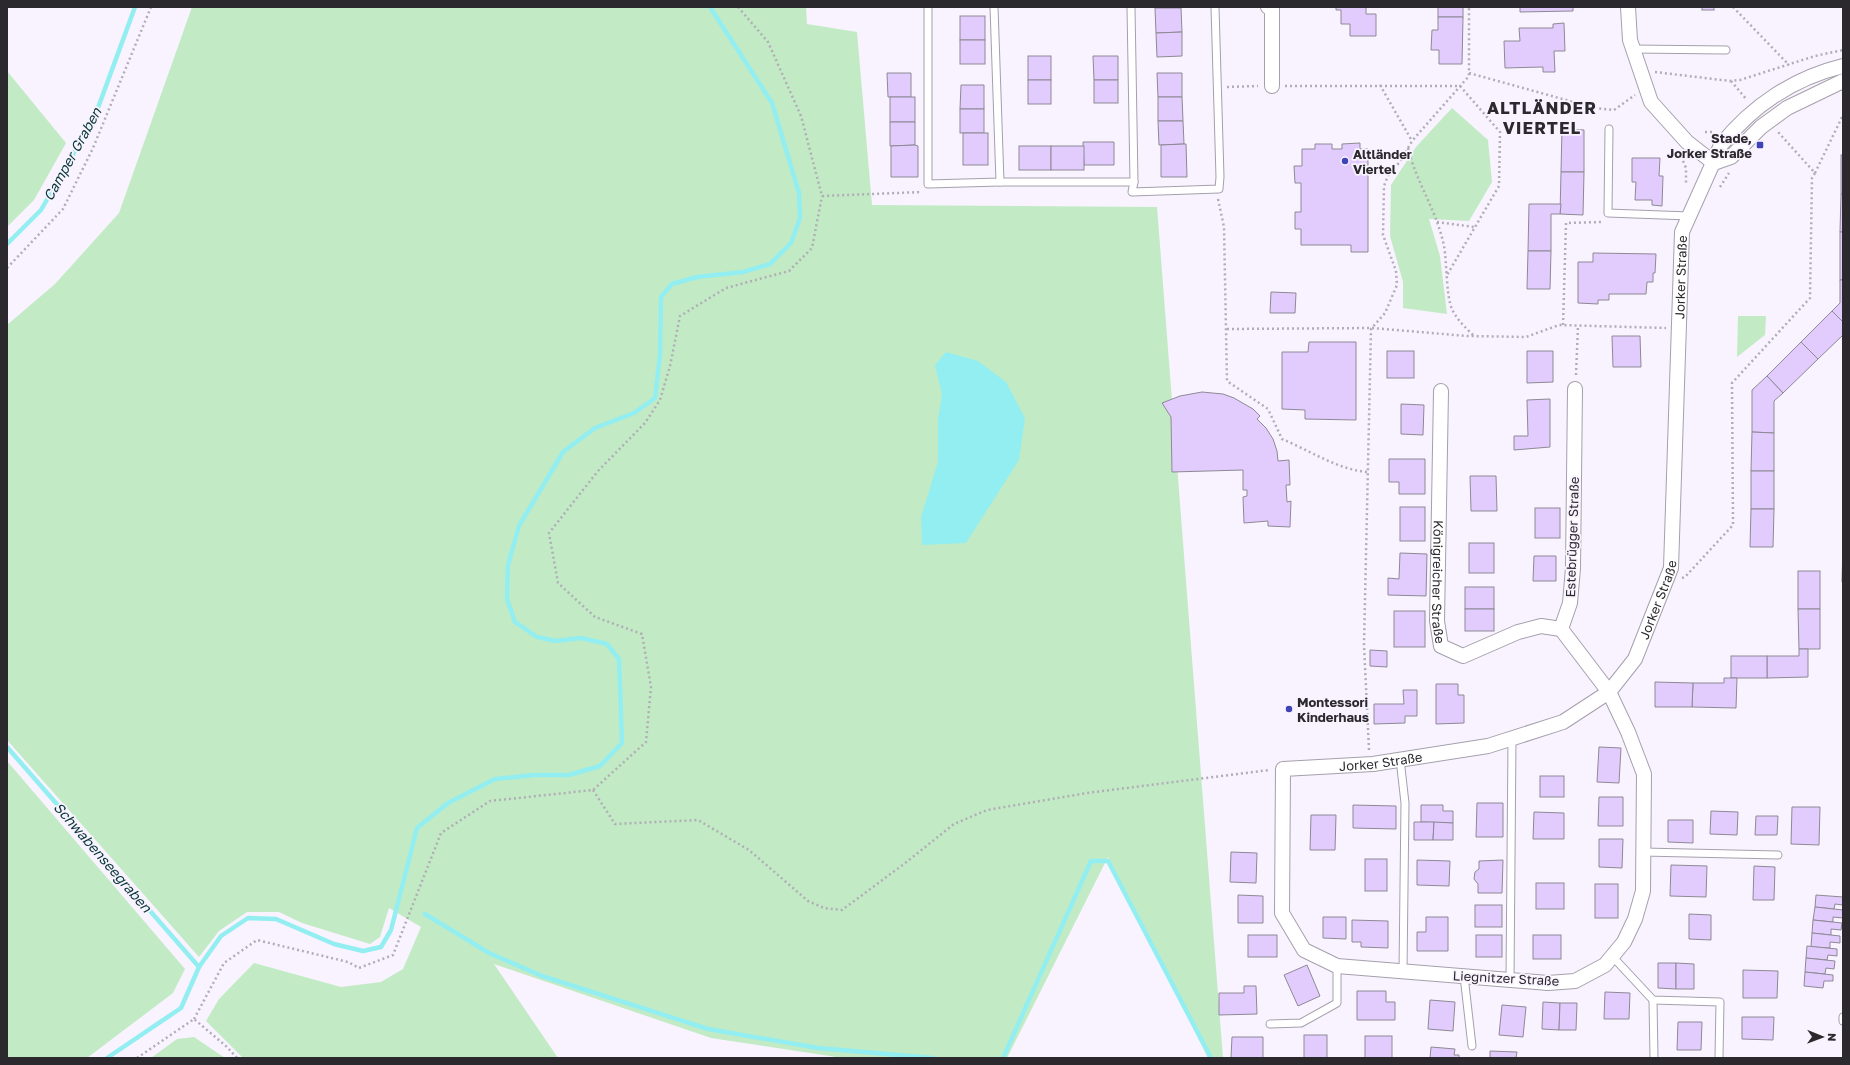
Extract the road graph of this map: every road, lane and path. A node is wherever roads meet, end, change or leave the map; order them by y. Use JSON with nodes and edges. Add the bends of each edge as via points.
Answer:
{"nodes":[{"id":1,"x":150,"y":7,"type":"edge"},
{"id":2,"x":738,"y":7,"type":"edge"},
{"id":3,"x":928,"y":7,"type":"edge"},
{"id":4,"x":994,"y":7,"type":"edge"},
{"id":5,"x":1131,"y":7,"type":"edge"},
{"id":6,"x":1215,"y":7,"type":"edge"},
{"id":7,"x":1268,"y":7,"type":"edge"},
{"id":8,"x":1469,"y":7,"type":"edge"},
{"id":9,"x":1628,"y":7,"type":"edge"},
{"id":10,"x":1733,"y":7,"type":"edge"},
{"id":11,"x":1633,"y":49,"type":"junction"},
{"id":12,"x":1726,"y":50,"type":"dead end"},
{"id":13,"x":1843,"y":50,"type":"edge"},
{"id":14,"x":1789,"y":65,"type":"junction"},
{"id":15,"x":1843,"y":66,"type":"edge"},
{"id":16,"x":1640,"y":70,"type":"junction"},
{"id":17,"x":1469,"y":73,"type":"junction"},
{"id":18,"x":1730,"y":81,"type":"junction"},
{"id":19,"x":1843,"y":81,"type":"edge"},
{"id":20,"x":1380,"y":85,"type":"junction"},
{"id":21,"x":1272,"y":86,"type":"junction"},
{"id":22,"x":1460,"y":86,"type":"junction"},
{"id":23,"x":1646,"y":87,"type":"junction"},
{"id":24,"x":1217,"y":88,"type":"junction"},
{"id":25,"x":1750,"y":103,"type":"dead end"},
{"id":26,"x":1843,"y":115,"type":"edge"},
{"id":27,"x":1773,"y":128,"type":"dead end"},
{"id":28,"x":1609,"y":129,"type":"dead end"},
{"id":29,"x":1412,"y":141,"type":"junction"},
{"id":30,"x":1408,"y":148,"type":"junction"},
{"id":31,"x":1683,"y":161,"type":"dead end"},
{"id":32,"x":1714,"y":163,"type":"junction"},
{"id":33,"x":1815,"y":173,"type":"junction"},
{"id":34,"x":1000,"y":182,"type":"junction"},
{"id":35,"x":1134,"y":182,"type":"junction"},
{"id":36,"x":928,"y":184,"type":"junction"},
{"id":37,"x":1686,"y":185,"type":"dead end"},
{"id":38,"x":1219,"y":189,"type":"junction"},
{"id":39,"x":822,"y":196,"type":"junction"},
{"id":40,"x":1608,"y":213,"type":"junction"},
{"id":41,"x":1689,"y":216,"type":"junction"},
{"id":42,"x":1437,"y":222,"type":"junction"},
{"id":43,"x":1474,"y":227,"type":"junction"},
{"id":44,"x":7,"y":268,"type":"edge"},
{"id":45,"x":1447,"y":275,"type":"junction"},
{"id":46,"x":1563,"y":325,"type":"junction"},
{"id":47,"x":1578,"y":326,"type":"junction"},
{"id":48,"x":1226,"y":328,"type":"junction"},
{"id":49,"x":1372,"y":328,"type":"junction"},
{"id":50,"x":1678,"y":329,"type":"junction"},
{"id":51,"x":1474,"y":336,"type":"junction"},
{"id":52,"x":1575,"y":389,"type":"joint"},
{"id":53,"x":1441,"y":390,"type":"dead end"},
{"id":54,"x":1368,"y":472,"type":"junction"},
{"id":55,"x":1664,"y":583,"type":"junction"},
{"id":56,"x":1561,"y":629,"type":"junction"},
{"id":57,"x":1609,"y":692,"type":"junction"},
{"id":58,"x":1512,"y":738,"type":"junction"},
{"id":59,"x":1400,"y":759,"type":"junction"},
{"id":60,"x":1373,"y":764,"type":"junction"},
{"id":61,"x":1283,"y":769,"type":"junction"},
{"id":62,"x":593,"y":790,"type":"junction"},
{"id":63,"x":1643,"y":852,"type":"junction"},
{"id":64,"x":1778,"y":855,"type":"dead end"},
{"id":65,"x":1612,"y":956,"type":"junction"},
{"id":66,"x":1338,"y":966,"type":"junction"},
{"id":67,"x":1403,"y":971,"type":"junction"},
{"id":68,"x":1464,"y":976,"type":"junction"},
{"id":69,"x":1510,"y":980,"type":"junction"},
{"id":70,"x":1653,"y":1000,"type":"junction"},
{"id":71,"x":1843,"y":1017,"type":"edge"},
{"id":72,"x":194,"y":1019,"type":"junction"},
{"id":73,"x":1843,"y":1021,"type":"edge"},
{"id":74,"x":1270,"y":1024,"type":"dead end"},
{"id":75,"x":1472,"y":1046,"type":"dead end"},
{"id":76,"x":137,"y":1058,"type":"edge"},
{"id":77,"x":236,"y":1058,"type":"edge"},
{"id":78,"x":1654,"y":1058,"type":"edge"},
{"id":79,"x":1719,"y":1058,"type":"edge"}],
"edges":[{"from":1,"to":44,"type":"path","via":[[93,148],[63,209]]},
{"from":2,"to":39,"type":"path","via":[[768,42],[801,116]]},
{"from":3,"to":36,"type":"lane"},
{"from":4,"to":34,"type":"lane"},
{"from":5,"to":35,"type":"lane"},
{"from":6,"to":24,"type":"lane"},
{"from":7,"to":21,"type":"street","via":[[1272,8]]},
{"from":8,"to":17,"type":"path"},
{"from":9,"to":11,"type":"street"},
{"from":10,"to":14,"type":"path"},
{"from":11,"to":12,"type":"lane"},
{"from":11,"to":16,"type":"street"},
{"from":13,"to":14,"type":"path"},
{"from":14,"to":18,"type":"path","via":[[1750,78]]},
{"from":15,"to":32,"type":"street","name":"Jorker Straße","via":[[1808,77],[1768,100],[1730,134],[1721,145]]},
{"from":16,"to":18,"type":"path"},
{"from":16,"to":23,"type":"street"},
{"from":17,"to":22,"type":"path"},
{"from":17,"to":23,"type":"path","via":[[1595,108],[1614,110]]},
{"from":18,"to":25,"type":"path"},
{"from":19,"to":32,"type":"street","via":[[1787,108],[1761,127],[1731,157]]},
{"from":20,"to":21,"type":"path"},
{"from":20,"to":22,"type":"path"},
{"from":20,"to":29,"type":"path"},
{"from":21,"to":24,"type":"path"},
{"from":22,"to":29,"type":"path"},
{"from":22,"to":43,"type":"path","via":[[1500,132],[1499,186]]},
{"from":23,"to":32,"type":"street","via":[[1652,102],[1687,142]]},
{"from":24,"to":38,"type":"lane"},
{"from":26,"to":33,"type":"path"},
{"from":27,"to":33,"type":"path"},
{"from":28,"to":40,"type":"lane"},
{"from":29,"to":30,"type":"path"},
{"from":30,"to":42,"type":"path","via":[[1412,165]]},
{"from":30,"to":49,"type":"path","via":[[1400,162],[1389,173],[1384,186],[1383,235],[1396,271],[1397,285],[1385,313]]},
{"from":31,"to":37,"type":"path","via":[[1686,168]]},
{"from":32,"to":41,"type":"street","name":"Jorker Straße"},
{"from":33,"to":55,"type":"path","via":[[1812,178],[1810,298],[1732,383],[1733,525],[1685,577]]},
{"from":34,"to":35,"type":"lane"},
{"from":34,"to":36,"type":"lane"},
{"from":35,"to":38,"type":"lane","via":[[1132,192]]},
{"from":36,"to":39,"type":"path","via":[[928,192]]},
{"from":38,"to":48,"type":"path","via":[[1218,200],[1224,227]]},
{"from":39,"to":62,"type":"path","via":[[812,248],[789,271],[726,288],[680,316],[660,400],[645,423],[598,471],[549,533],[558,583],[595,617],[642,634],[651,687],[646,742]]},
{"from":40,"to":41,"type":"lane"},
{"from":40,"to":46,"type":"path","via":[[1605,222],[1566,223]]},
{"from":41,"to":50,"type":"street","name":"Jorker Straße","via":[[1682,232]]},
{"from":42,"to":43,"type":"path"},
{"from":42,"to":45,"type":"path","via":[[1444,246]]},
{"from":43,"to":45,"type":"path"},
{"from":45,"to":51,"type":"path","via":[[1452,308],[1460,322]]},
{"from":46,"to":47,"type":"path"},
{"from":46,"to":51,"type":"path","via":[[1526,337]]},
{"from":47,"to":50,"type":"path"},
{"from":47,"to":52,"type":"path"},
{"from":48,"to":49,"type":"path"},
{"from":48,"to":54,"type":"path","via":[[1227,381],[1268,409],[1282,439],[1339,465]]},
{"from":49,"to":51,"type":"path"},
{"from":49,"to":54,"type":"path"},
{"from":50,"to":55,"type":"street","name":"Jorker Straße","via":[[1671,568]]},
{"from":52,"to":56,"type":"street","name":"Estebrügger Straße","via":[[1573,568],[1570,602]]},
{"from":53,"to":56,"type":"street","name":"Königreicher Straße","via":[[1437,621],[1441,646],[1463,656],[1518,632],[1541,626]]},
{"from":54,"to":60,"type":"path","via":[[1364,645],[1368,745]]},
{"from":55,"to":57,"type":"street","name":"Jorker Straße","via":[[1635,659]]},
{"from":56,"to":57,"type":"street"},
{"from":57,"to":58,"type":"street","name":"Jorker Straße","via":[[1563,722]]},
{"from":57,"to":63,"type":"street","name":"Liegnitzer Straße","via":[[1644,774]]},
{"from":58,"to":59,"type":"street","name":"Jorker Straße","via":[[1488,746]]},
{"from":58,"to":69,"type":"lane"},
{"from":59,"to":60,"type":"street","name":"Jorker Straße"},
{"from":59,"to":67,"type":"lane","via":[[1405,803]]},
{"from":60,"to":61,"type":"street","name":"Jorker Straße"},
{"from":61,"to":62,"type":"path","via":[[1087,793],[987,810],[954,824],[842,910],[824,908],[808,901],[749,850],[698,820],[615,824]]},
{"from":61,"to":66,"type":"street","name":"Liegnitzer Straße","via":[[1282,913],[1304,950]]},
{"from":62,"to":72,"type":"path","via":[[490,801],[441,833],[393,955],[359,968],[348,962],[257,940],[224,963]]},
{"from":63,"to":64,"type":"lane"},
{"from":63,"to":65,"type":"street","name":"Liegnitzer Straße","via":[[1644,891],[1624,942]]},
{"from":65,"to":69,"type":"street","name":"Liegnitzer Straße","via":[[1605,965],[1575,981],[1548,983]]},
{"from":65,"to":70,"type":"lane"},
{"from":66,"to":67,"type":"street","name":"Liegnitzer Straße"},
{"from":66,"to":74,"type":"lane","via":[[1337,1003],[1301,1024]]},
{"from":67,"to":68,"type":"street","name":"Liegnitzer Straße"},
{"from":68,"to":69,"type":"street","name":"Liegnitzer Straße"},
{"from":68,"to":75,"type":"lane"},
{"from":70,"to":78,"type":"lane"},
{"from":70,"to":79,"type":"lane","via":[[1720,1002]]},
{"from":71,"to":73,"type":"lane"},
{"from":72,"to":76,"type":"path"},
{"from":72,"to":77,"type":"path"}]}
